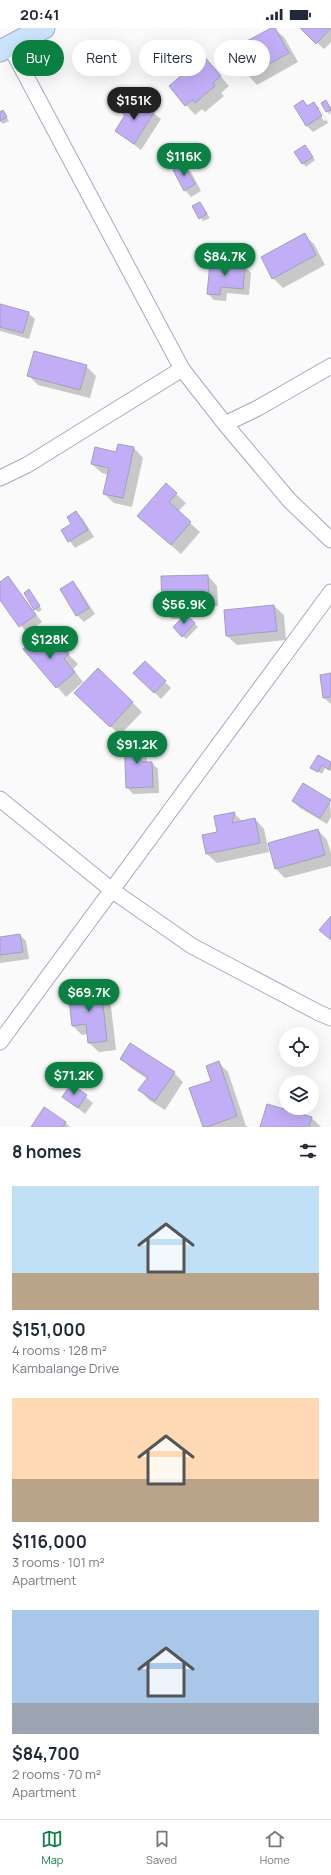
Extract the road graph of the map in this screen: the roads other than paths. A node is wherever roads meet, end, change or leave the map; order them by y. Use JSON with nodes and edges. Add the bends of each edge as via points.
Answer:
{"nodes":[{"id":1,"x":44,"y":28,"type":"edge"},
{"id":2,"x":5,"y":49,"type":"edge"},
{"id":3,"x":331,"y":366,"type":"edge"},
{"id":4,"x":182,"y":369,"type":"junction"},
{"id":5,"x":225,"y":424,"type":"junction"},
{"id":6,"x":0,"y":478,"type":"edge"},
{"id":7,"x":331,"y":540,"type":"edge"},
{"id":8,"x":331,"y":592,"type":"edge"},
{"id":9,"x":0,"y":799,"type":"edge"},
{"id":10,"x":113,"y":891,"type":"junction"},
{"id":11,"x":331,"y":1018,"type":"edge"},
{"id":12,"x":0,"y":1042,"type":"edge"}],
"edges":[{"from":1,"to":2,"type":"street"},
{"from":2,"to":4,"type":"street"},
{"from":3,"to":5,"type":"street"},
{"from":4,"to":5,"type":"street"},
{"from":4,"to":6,"type":"street","via":[[27,465]]},
{"from":5,"to":7,"type":"street","via":[[290,501]]},
{"from":8,"to":10,"type":"street"},
{"from":9,"to":10,"type":"street"},
{"from":10,"to":11,"type":"street","via":[[192,946]]},
{"from":10,"to":12,"type":"street"}]}
